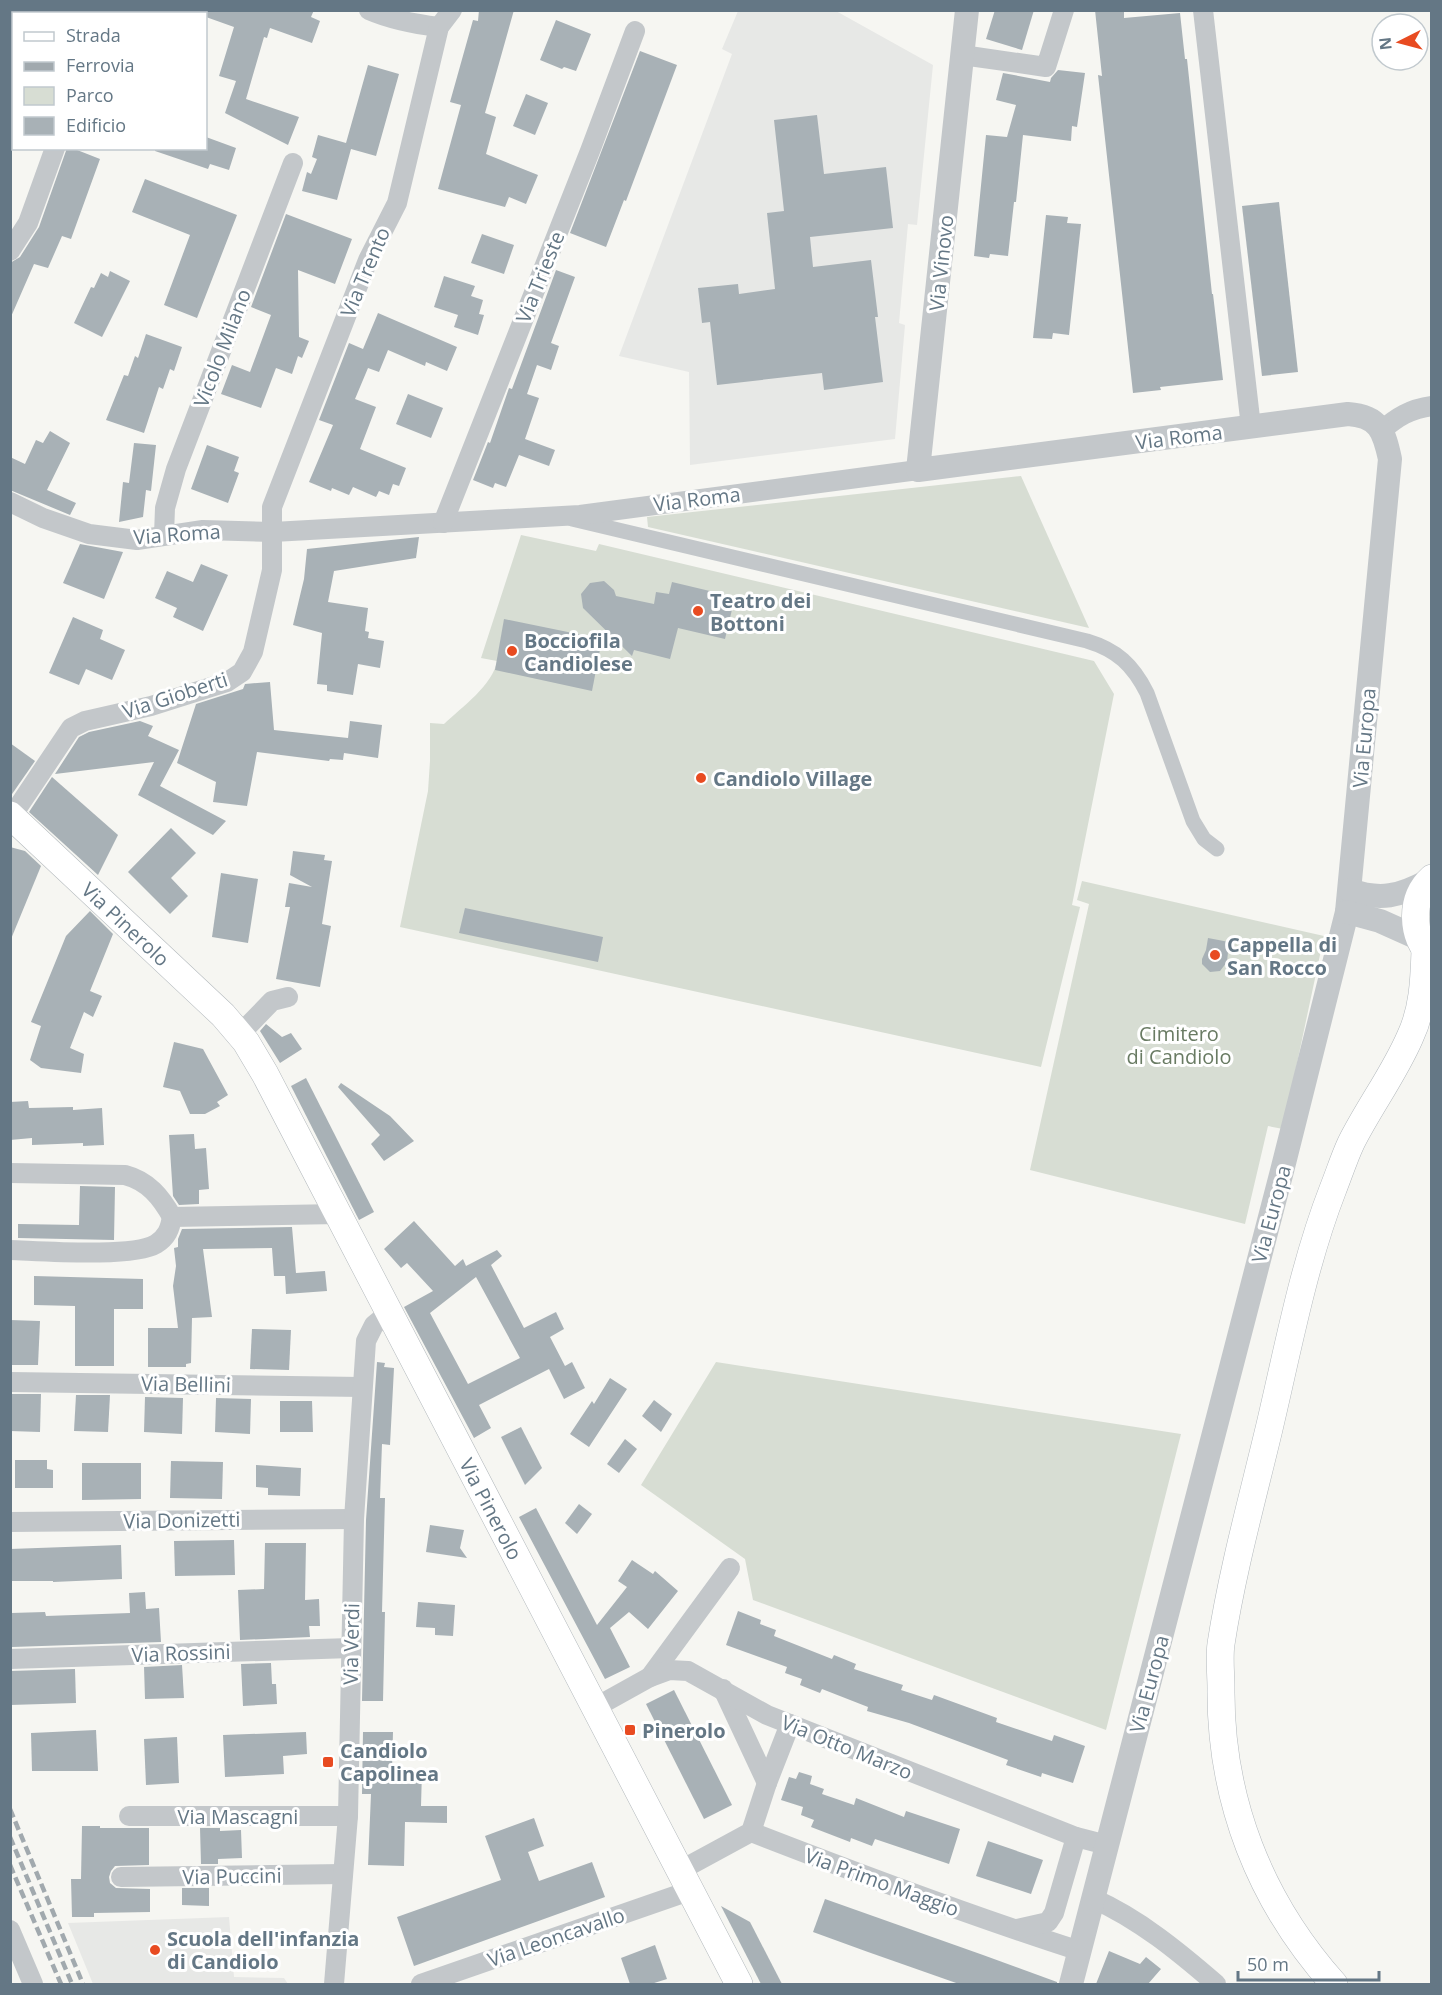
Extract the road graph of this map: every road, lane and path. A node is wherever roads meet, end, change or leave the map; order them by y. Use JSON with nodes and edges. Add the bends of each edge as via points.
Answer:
{"nodes":[{"id":1,"x":369,"y":10,"type":"edge"},
{"id":2,"x":452,"y":10,"type":"edge"},
{"id":3,"x":967,"y":10,"type":"edge"},
{"id":4,"x":1064,"y":10,"type":"edge"},
{"id":5,"x":1203,"y":10,"type":"edge"},
{"id":6,"x":439,"y":27,"type":"junction"},
{"id":7,"x":635,"y":31,"type":"dead end"},
{"id":8,"x":963,"y":55,"type":"junction"},
{"id":9,"x":54,"y":150,"type":"edge"},
{"id":10,"x":293,"y":163,"type":"dead end"},
{"id":11,"x":10,"y":251,"type":"edge"},
{"id":12,"x":1431,"y":406,"type":"edge"},
{"id":13,"x":1251,"y":427,"type":"junction"},
{"id":14,"x":1381,"y":431,"type":"junction"},
{"id":15,"x":918,"y":470,"type":"junction"},
{"id":16,"x":10,"y":502,"type":"edge"},
{"id":17,"x":560,"y":516,"type":"junction"},
{"id":18,"x":443,"y":523,"type":"junction"},
{"id":19,"x":273,"y":532,"type":"junction"},
{"id":20,"x":164,"y":536,"type":"junction"},
{"id":21,"x":11,"y":816,"type":"edge"},
{"id":22,"x":1217,"y":849,"type":"dead end"},
{"id":23,"x":1430,"y":879,"type":"edge"},
{"id":24,"x":1348,"y":901,"type":"junction"},
{"id":25,"x":1425,"y":949,"type":"edge"},
{"id":26,"x":288,"y":997,"type":"dead end"},
{"id":27,"x":1421,"y":1028,"type":"edge"},
{"id":28,"x":240,"y":1034,"type":"junction"},
{"id":29,"x":10,"y":1173,"type":"edge"},
{"id":30,"x":339,"y":1214,"type":"junction"},
{"id":31,"x":172,"y":1217,"type":"junction"},
{"id":32,"x":10,"y":1250,"type":"edge"},
{"id":33,"x":390,"y":1312,"type":"junction"},
{"id":34,"x":10,"y":1382,"type":"edge"},
{"id":35,"x":362,"y":1387,"type":"junction"},
{"id":36,"x":354,"y":1519,"type":"junction"},
{"id":37,"x":10,"y":1522,"type":"edge"},
{"id":38,"x":730,"y":1568,"type":"dead end"},
{"id":39,"x":351,"y":1648,"type":"junction"},
{"id":40,"x":10,"y":1659,"type":"edge"},
{"id":41,"x":650,"y":1677,"type":"junction"},
{"id":42,"x":723,"y":1689,"type":"junction"},
{"id":43,"x":596,"y":1707,"type":"junction"},
{"id":44,"x":790,"y":1724,"type":"junction"},
{"id":45,"x":767,"y":1783,"type":"junction"},
{"id":46,"x":129,"y":1816,"type":"dead end"},
{"id":47,"x":348,"y":1816,"type":"junction"},
{"id":48,"x":751,"y":1832,"type":"junction"},
{"id":49,"x":1076,"y":1837,"type":"junction"},
{"id":50,"x":1107,"y":1845,"type":"junction"},
{"id":51,"x":343,"y":1874,"type":"junction"},
{"id":52,"x":121,"y":1877,"type":"dead end"},
{"id":53,"x":686,"y":1880,"type":"junction"},
{"id":54,"x":1094,"y":1899,"type":"junction"},
{"id":55,"x":10,"y":1930,"type":"edge"},
{"id":56,"x":1015,"y":1930,"type":"junction"},
{"id":57,"x":1080,"y":1951,"type":"junction"},
{"id":58,"x":33,"y":1984,"type":"edge"},
{"id":59,"x":334,"y":1984,"type":"edge"},
{"id":60,"x":421,"y":1984,"type":"edge"},
{"id":61,"x":739,"y":1984,"type":"edge"},
{"id":62,"x":1071,"y":1984,"type":"edge"},
{"id":63,"x":1216,"y":1984,"type":"edge"},
{"id":64,"x":1334,"y":1984,"type":"edge"}],
"edges":[{"from":1,"to":6,"type":"street","via":[[408,24]]},
{"from":2,"to":6,"type":"street","name":"Via Trento"},
{"from":3,"to":8,"type":"street","name":"Via Vinovo"},
{"from":4,"to":8,"type":"street","via":[[1046,67]]},
{"from":5,"to":13,"type":"street"},
{"from":6,"to":19,"type":"street","name":"Via Trento","via":[[397,203],[368,260],[276,496],[272,507]]},
{"from":7,"to":18,"type":"street","name":"Via Trieste"},
{"from":8,"to":15,"type":"street","name":"Via Vinovo"},
{"from":9,"to":11,"type":"street","via":[[28,223]]},
{"from":10,"to":20,"type":"street","name":"Vicolo Milano","via":[[176,468],[165,507]]},
{"from":12,"to":14,"type":"street","via":[[1409,410]]},
{"from":13,"to":14,"type":"street","name":"Via Roma","via":[[1348,414],[1364,415]]},
{"from":13,"to":15,"type":"street","name":"Via Roma"},
{"from":14,"to":24,"type":"street","name":"Via Europa","via":[[1390,459]]},
{"from":15,"to":17,"type":"street","name":"Via Roma"},
{"from":16,"to":20,"type":"street","name":"Via Roma","via":[[88,534],[137,540]]},
{"from":17,"to":18,"type":"street","name":"Via Roma"},
{"from":17,"to":22,"type":"street","via":[[1087,641],[1113,651],[1124,659],[1147,693],[1192,821],[1204,839]]},
{"from":18,"to":19,"type":"street","name":"Via Roma"},
{"from":19,"to":20,"type":"street","name":"Via Roma","via":[[203,530]]},
{"from":19,"to":21,"type":"street","name":"Via Gioberti","via":[[272,570],[260,627],[242,672],[227,682],[71,728]]},
{"from":21,"to":28,"type":"main road","name":"Via Pinerolo"},
{"from":23,"to":24,"type":"street","via":[[1408,892]]},
{"from":23,"to":25,"type":"main road","via":[[1415,908],[1415,923]]},
{"from":24,"to":25,"type":"street"},
{"from":24,"to":50,"type":"street","name":"Via Europa"},
{"from":25,"to":27,"type":"main road"},
{"from":26,"to":28,"type":"street","via":[[272,1001]]},
{"from":27,"to":64,"type":"main road","via":[[1350,1144],[1323,1214],[1293,1328],[1221,1647],[1223,1752],[1235,1806],[1255,1862],[1278,1908]]},
{"from":28,"to":30,"type":"main road","name":"Via Pinerolo","via":[[266,1074]]},
{"from":29,"to":31,"type":"street","via":[[125,1175],[148,1186],[163,1200]]},
{"from":30,"to":31,"type":"street"},
{"from":30,"to":33,"type":"main road","name":"Via Pinerolo"},
{"from":31,"to":32,"type":"street","via":[[164,1238],[130,1252]]},
{"from":33,"to":35,"type":"street","name":"Via Verdi","via":[[374,1325],[366,1341]]},
{"from":33,"to":43,"type":"main road","name":"Via Pinerolo"},
{"from":34,"to":35,"type":"street","name":"Via Bellini"},
{"from":35,"to":36,"type":"street","name":"Via Verdi"},
{"from":36,"to":37,"type":"street","name":"Via Donizetti"},
{"from":36,"to":39,"type":"street","name":"Via Verdi"},
{"from":38,"to":41,"type":"street"},
{"from":39,"to":40,"type":"street","name":"Via Rossini"},
{"from":39,"to":47,"type":"street","name":"Via Verdi"},
{"from":41,"to":42,"type":"street","name":"Via Otto Marzo","via":[[669,1670],[688,1671]]},
{"from":41,"to":43,"type":"street","name":"Via Otto Marzo"},
{"from":42,"to":44,"type":"street","name":"Via Otto Marzo"},
{"from":42,"to":45,"type":"street"},
{"from":43,"to":53,"type":"main road","name":"Via Pinerolo"},
{"from":44,"to":45,"type":"street"},
{"from":44,"to":49,"type":"street","name":"Via Otto Marzo"},
{"from":45,"to":48,"type":"street"},
{"from":46,"to":47,"type":"street","name":"Via Mascagni"},
{"from":47,"to":51,"type":"street","name":"Via Verdi"},
{"from":48,"to":53,"type":"street"},
{"from":48,"to":56,"type":"street","name":"Via Primo Maggio"},
{"from":49,"to":50,"type":"street","name":"Via Otto Marzo"},
{"from":49,"to":56,"type":"street","via":[[1054,1913],[1048,1922]]},
{"from":50,"to":54,"type":"street","name":"Via Europa"},
{"from":51,"to":52,"type":"street","name":"Via Puccini"},
{"from":51,"to":59,"type":"street","name":"Via Verdi"},
{"from":53,"to":60,"type":"street","name":"Via Leoncavallo"},
{"from":53,"to":61,"type":"main road","name":"Via Pinerolo"},
{"from":54,"to":57,"type":"street","name":"Via Europa"},
{"from":54,"to":63,"type":"street","via":[[1142,1926]]},
{"from":55,"to":58,"type":"street"},
{"from":56,"to":57,"type":"street","name":"Via Primo Maggio"},
{"from":57,"to":62,"type":"street","name":"Via Europa"}]}
